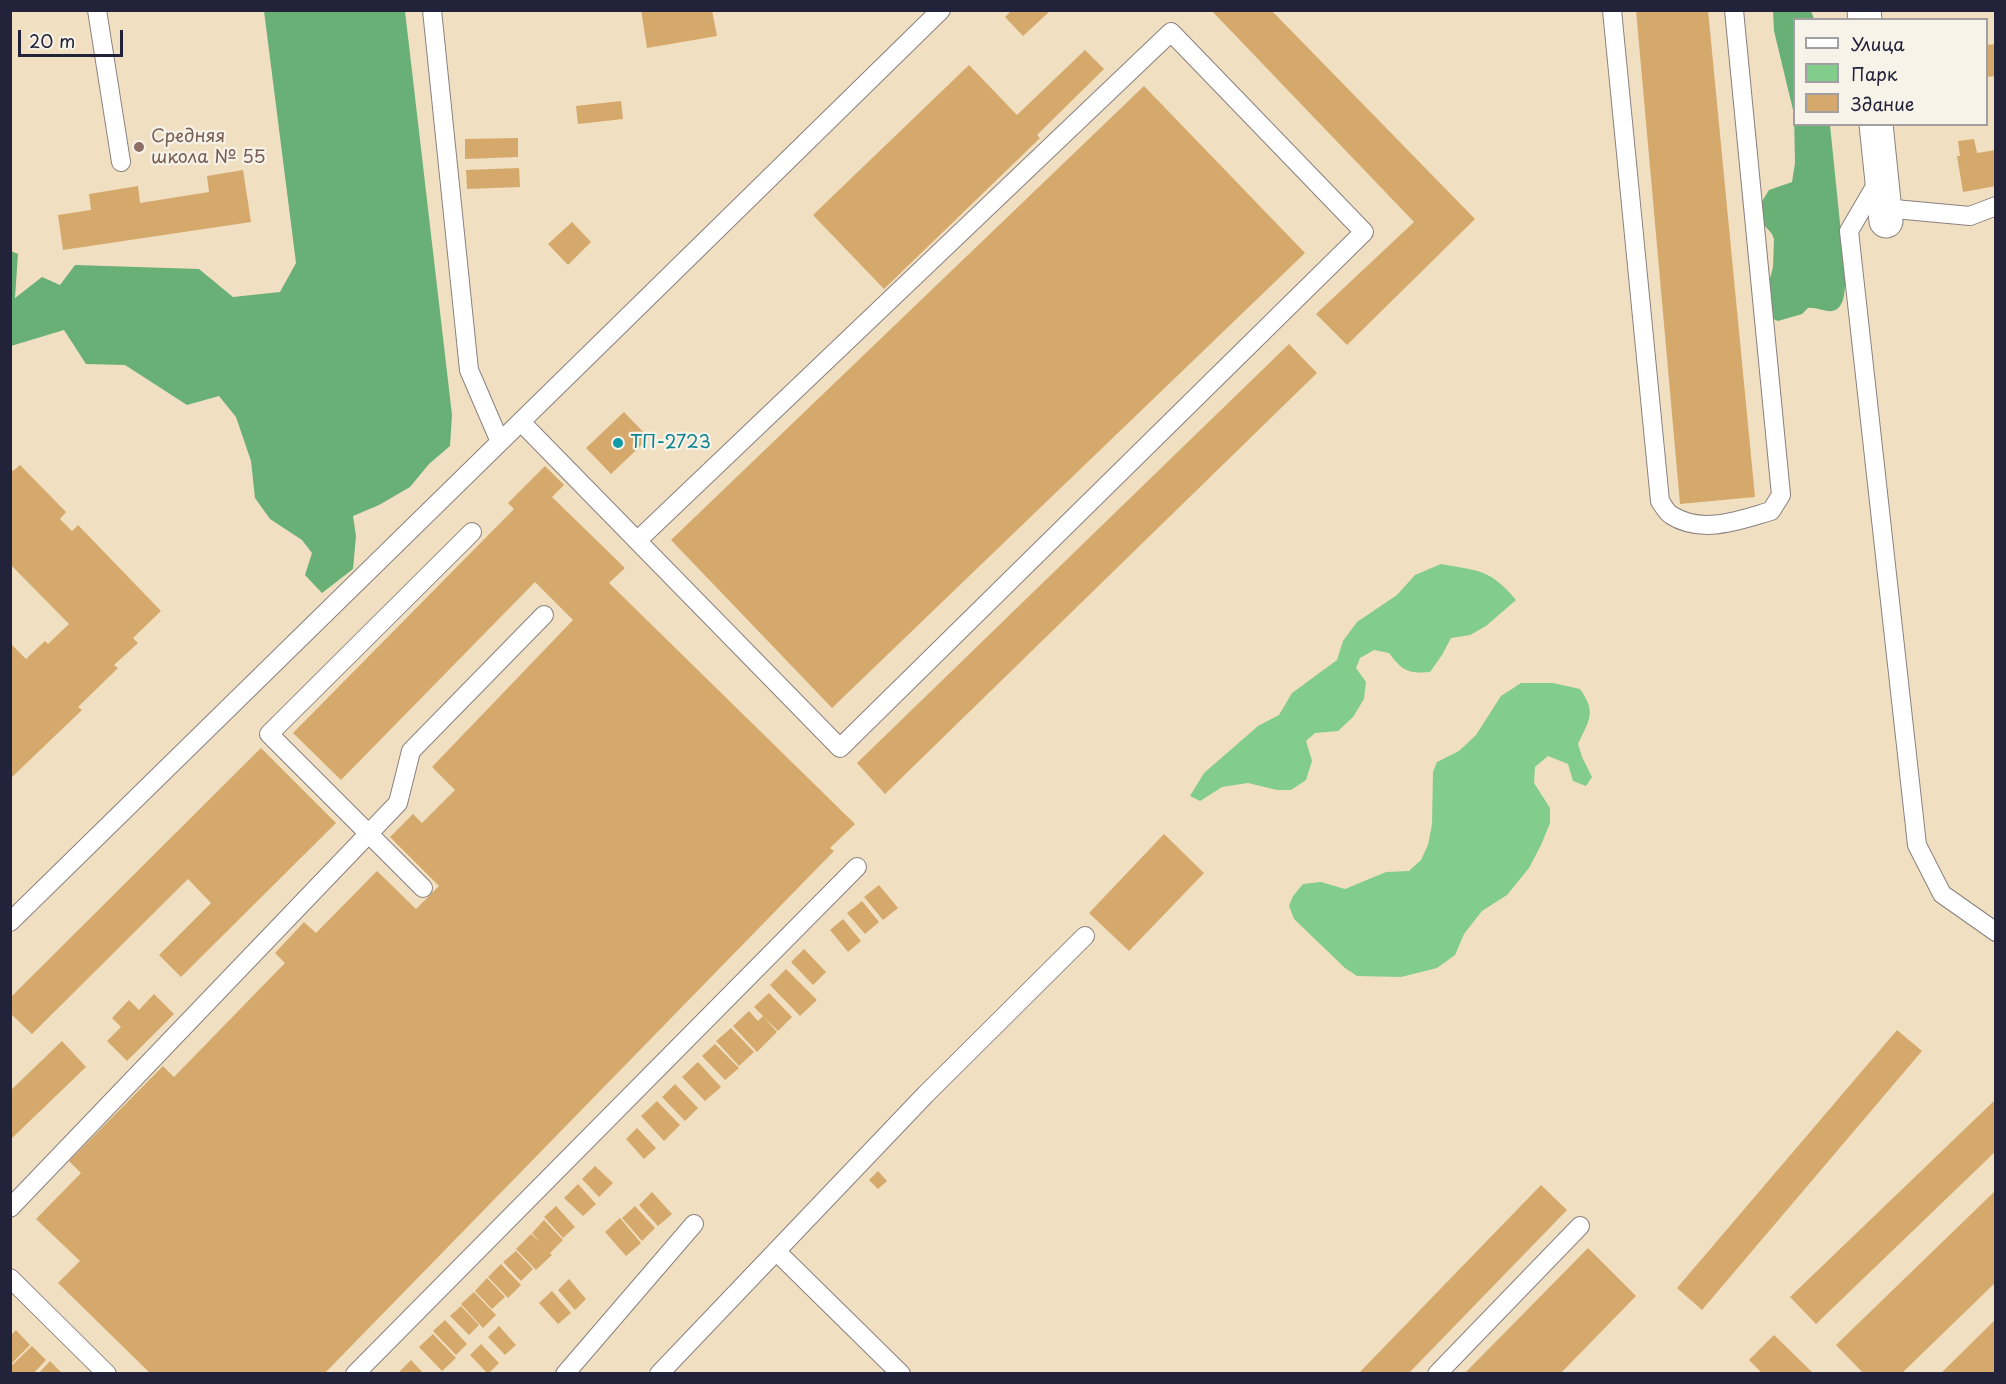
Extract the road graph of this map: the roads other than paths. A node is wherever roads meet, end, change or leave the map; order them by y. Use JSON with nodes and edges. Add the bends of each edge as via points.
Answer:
{"nodes":[{"id":1,"x":97,"y":10,"type":"edge"},
{"id":2,"x":432,"y":10,"type":"edge"},
{"id":3,"x":941,"y":10,"type":"edge"},
{"id":4,"x":1612,"y":10,"type":"edge"},
{"id":5,"x":1734,"y":10,"type":"edge"},
{"id":6,"x":1876,"y":126,"type":"edge"},
{"id":7,"x":121,"y":162,"type":"dead end"},
{"id":8,"x":1884,"y":202,"type":"junction"},
{"id":9,"x":1995,"y":206,"type":"edge"},
{"id":10,"x":522,"y":422,"type":"junction"},
{"id":11,"x":500,"y":442,"type":"junction"},
{"id":12,"x":472,"y":532,"type":"dead end"},
{"id":13,"x":638,"y":540,"type":"junction"},
{"id":14,"x":544,"y":615,"type":"dead end"},
{"id":15,"x":369,"y":834,"type":"junction"},
{"id":16,"x":857,"y":867,"type":"dead end"},
{"id":17,"x":423,"y":888,"type":"dead end"},
{"id":18,"x":10,"y":922,"type":"edge"},
{"id":19,"x":1995,"y":932,"type":"edge"},
{"id":20,"x":1085,"y":936,"type":"dead end"},
{"id":21,"x":10,"y":1208,"type":"edge"},
{"id":22,"x":694,"y":1224,"type":"dead end"},
{"id":23,"x":1580,"y":1226,"type":"dead end"},
{"id":24,"x":776,"y":1251,"type":"junction"},
{"id":25,"x":10,"y":1278,"type":"edge"},
{"id":26,"x":107,"y":1374,"type":"edge"},
{"id":27,"x":355,"y":1374,"type":"edge"},
{"id":28,"x":565,"y":1374,"type":"edge"},
{"id":29,"x":659,"y":1374,"type":"edge"},
{"id":30,"x":901,"y":1374,"type":"edge"},
{"id":31,"x":1437,"y":1374,"type":"edge"}],
"edges":[{"from":1,"to":7,"type":"lane"},
{"from":2,"to":11,"type":"lane","via":[[469,370]]},
{"from":3,"to":10,"type":"lane"},
{"from":4,"to":5,"type":"lane","via":[[1660,501],[1669,515],[1692,524],[1727,524],[1772,511],[1781,495]]},
{"from":6,"to":8,"type":"street"},
{"from":8,"to":9,"type":"lane","via":[[1970,216]]},
{"from":8,"to":19,"type":"lane","via":[[1849,231],[1917,845],[1942,894]]},
{"from":10,"to":11,"type":"lane"},
{"from":10,"to":13,"type":"lane"},
{"from":11,"to":18,"type":"lane"},
{"from":12,"to":15,"type":"lane","via":[[269,734]]},
{"from":13,"to":13,"type":"lane","via":[[840,748],[1364,232],[1171,32]]},
{"from":14,"to":15,"type":"lane","via":[[411,751],[398,803]]},
{"from":15,"to":17,"type":"lane"},
{"from":15,"to":21,"type":"lane"},
{"from":16,"to":27,"type":"lane"},
{"from":20,"to":24,"type":"lane"},
{"from":22,"to":28,"type":"lane"},
{"from":23,"to":31,"type":"lane"},
{"from":24,"to":29,"type":"lane"},
{"from":24,"to":30,"type":"lane"},
{"from":25,"to":26,"type":"lane"}]}
